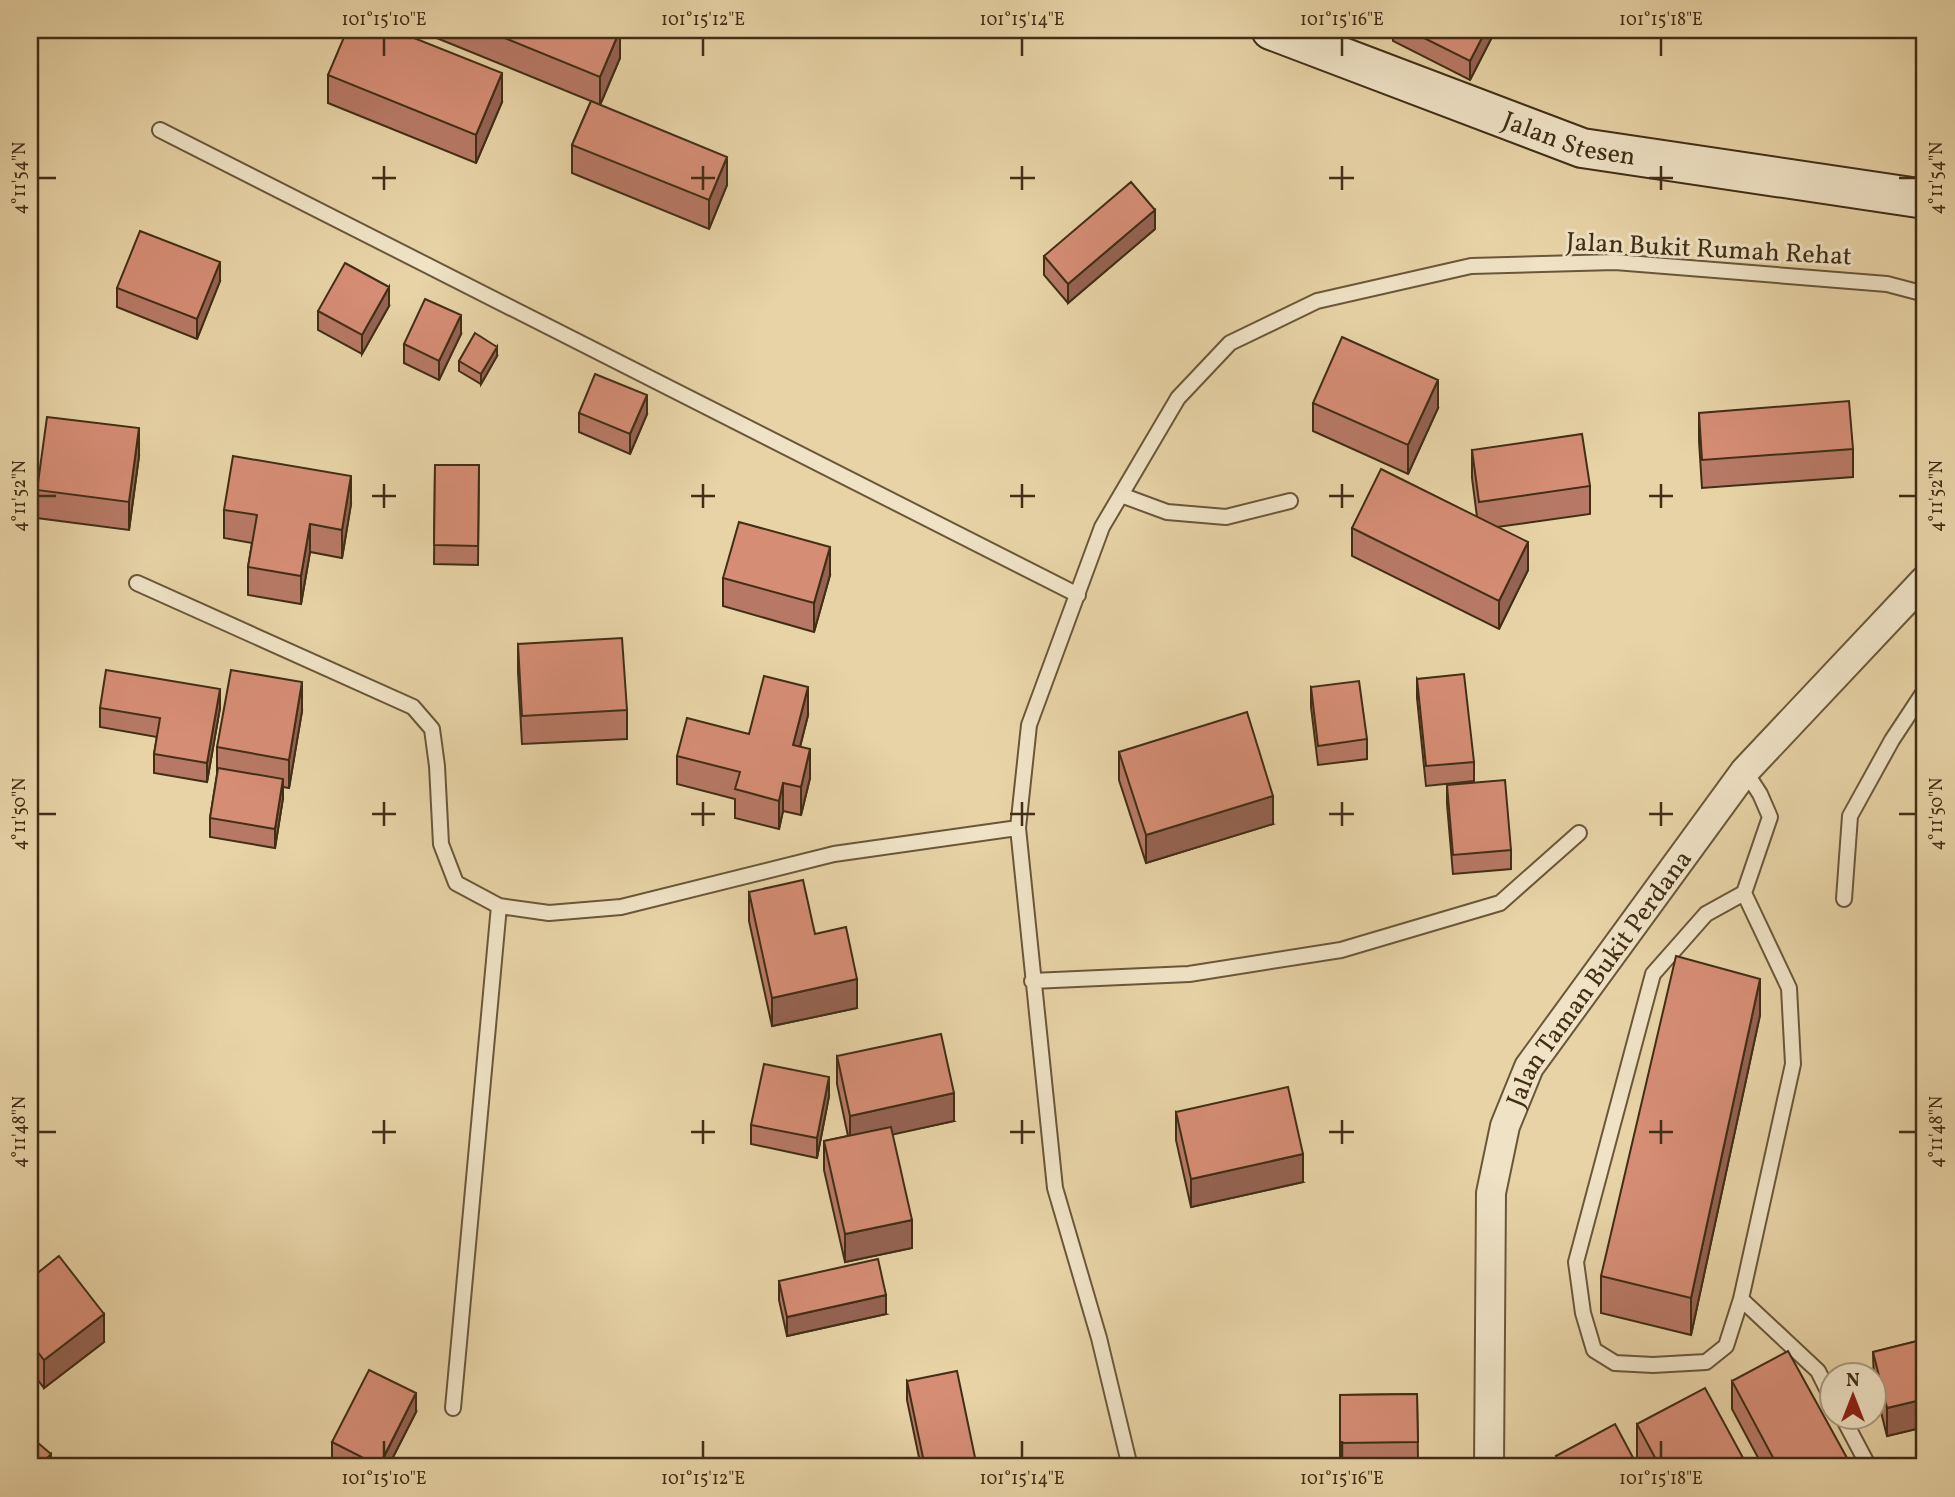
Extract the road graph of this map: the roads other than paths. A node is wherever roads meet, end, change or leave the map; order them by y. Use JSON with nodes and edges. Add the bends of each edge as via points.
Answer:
{"nodes":[{"id":1,"x":1271,"y":30,"type":"edge"},
{"id":2,"x":160,"y":130,"type":"dead end"},
{"id":3,"x":1925,"y":199,"type":"edge"},
{"id":4,"x":1925,"y":294,"type":"edge"},
{"id":5,"x":1121,"y":495,"type":"junction"},
{"id":6,"x":1290,"y":501,"type":"dead end"},
{"id":7,"x":1925,"y":580,"type":"edge"},
{"id":8,"x":137,"y":583,"type":"dead end"},
{"id":9,"x":1078,"y":595,"type":"junction"},
{"id":10,"x":1925,"y":690,"type":"edge"},
{"id":11,"x":1745,"y":771,"type":"junction"},
{"id":12,"x":1018,"y":828,"type":"junction"},
{"id":13,"x":1579,"y":833,"type":"dead end"},
{"id":14,"x":1744,"y":892,"type":"junction"},
{"id":15,"x":1844,"y":899,"type":"dead end"},
{"id":16,"x":499,"y":906,"type":"junction"},
{"id":17,"x":1032,"y":981,"type":"junction"},
{"id":18,"x":1741,"y":1300,"type":"junction"},
{"id":19,"x":1818,"y":1371,"type":"edge"},
{"id":20,"x":453,"y":1408,"type":"dead end"},
{"id":21,"x":1849,"y":1430,"type":"edge"},
{"id":22,"x":1130,"y":1467,"type":"edge"},
{"id":23,"x":1489,"y":1467,"type":"edge"},
{"id":24,"x":1869,"y":1467,"type":"edge"}],
"edges":[{"from":1,"to":3,"type":"main road","name":"Jalan Stesen","via":[[1582,148]]},
{"from":2,"to":9,"type":"lane"},
{"from":4,"to":5,"type":"lane","name":"Jalan Bukit Rumah Rehat","via":[[1887,284],[1615,262],[1471,266],[1317,301],[1230,343],[1178,398]]},
{"from":5,"to":6,"type":"lane","via":[[1167,512],[1226,517]]},
{"from":5,"to":9,"type":"lane","name":"Jalan Bukit Rumah Rehat","via":[[1102,527]]},
{"from":7,"to":11,"type":"street","name":"Jalan Taman Bukit Perdana"},
{"from":8,"to":16,"type":"lane","via":[[413,706],[432,729],[441,844],[456,883]]},
{"from":9,"to":12,"type":"lane","name":"Jalan Bukit Rumah Rehat","via":[[1029,725]]},
{"from":10,"to":15,"type":"lane","via":[[1850,816]]},
{"from":11,"to":14,"type":"lane","via":[[1770,817]]},
{"from":11,"to":23,"type":"street","name":"Jalan Taman Bukit Perdana","via":[[1529,1067],[1505,1125],[1491,1193]]},
{"from":12,"to":16,"type":"lane","via":[[834,854],[621,907],[550,913]]},
{"from":12,"to":17,"type":"lane","name":"Jalan Bukit Rumah Rehat"},
{"from":13,"to":17,"type":"lane","via":[[1500,903],[1341,950],[1189,974]]},
{"from":14,"to":18,"type":"lane","via":[[1789,988],[1793,1064]]},
{"from":14,"to":18,"type":"lane","via":[[1706,914],[1653,974],[1576,1262],[1594,1350],[1615,1363],[1706,1362],[1726,1346]]},
{"from":16,"to":20,"type":"lane"},
{"from":17,"to":22,"type":"lane","name":"Jalan Bukit Rumah Rehat","via":[[1055,1188],[1099,1338]]},
{"from":18,"to":19,"type":"lane"},
{"from":21,"to":24,"type":"lane"}]}
